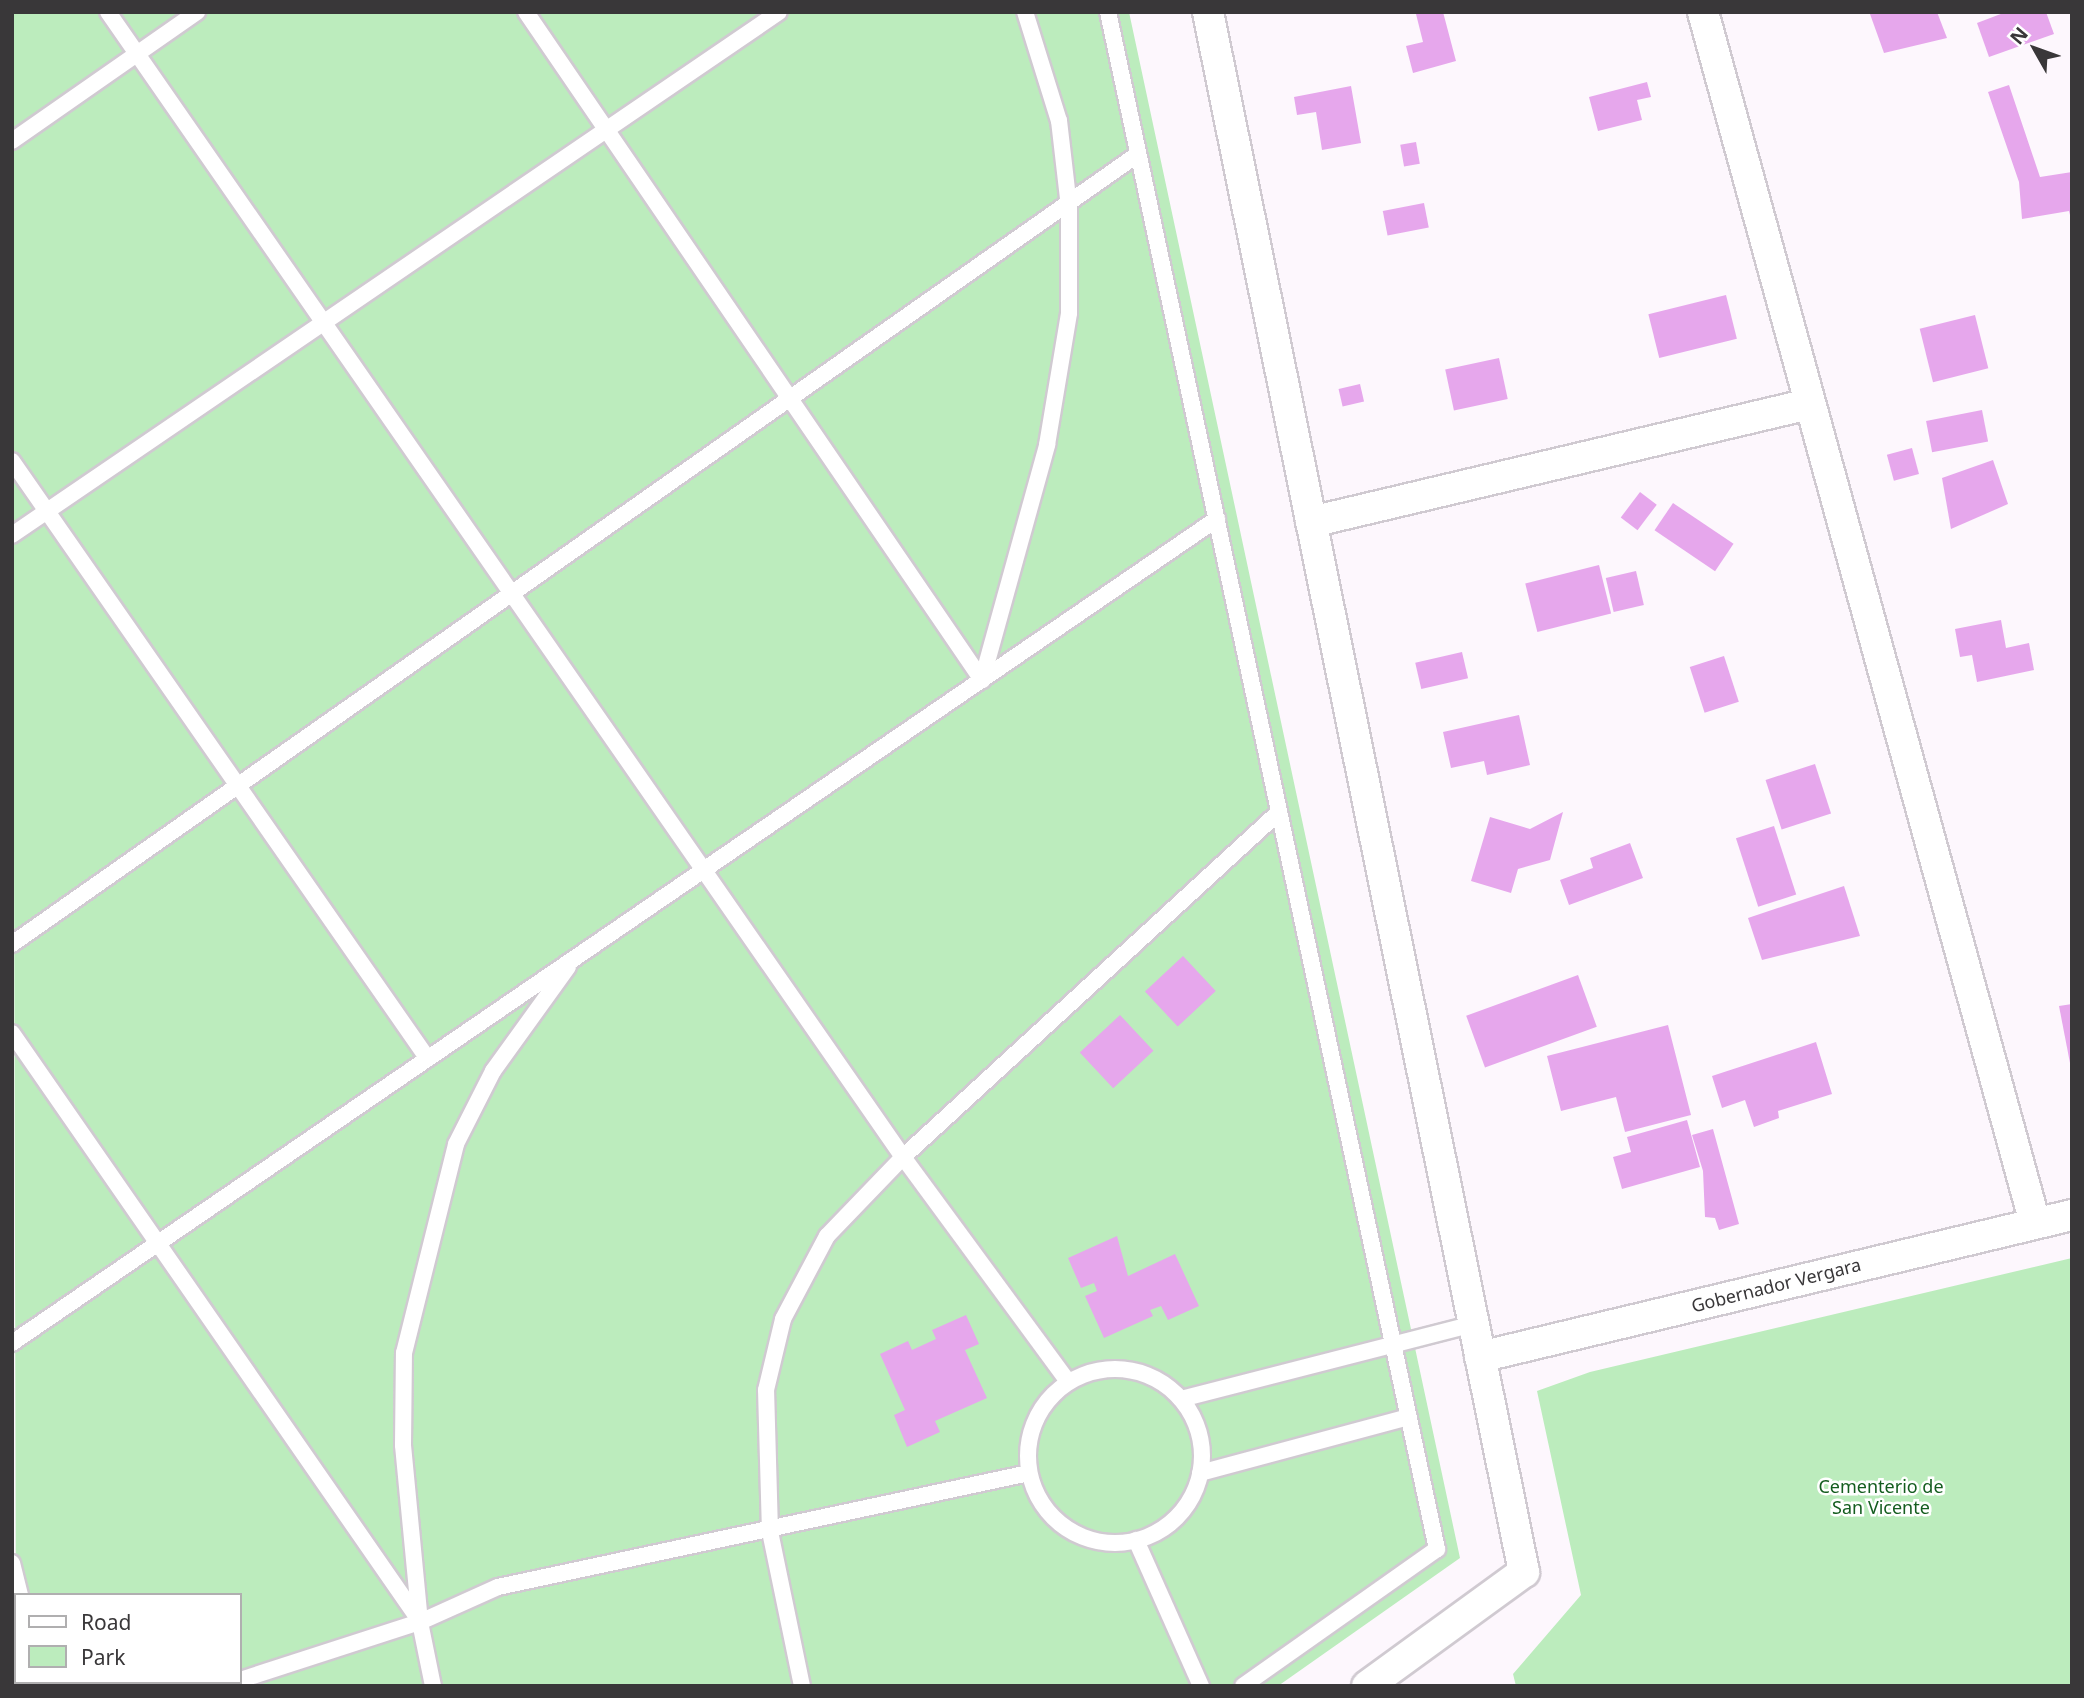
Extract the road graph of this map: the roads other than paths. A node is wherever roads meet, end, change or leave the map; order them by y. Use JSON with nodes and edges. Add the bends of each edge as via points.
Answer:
{"nodes":[{"id":1,"x":108,"y":12,"type":"edge"},
{"id":2,"x":197,"y":12,"type":"edge"},
{"id":3,"x":526,"y":12,"type":"edge"},
{"id":4,"x":779,"y":12,"type":"edge"},
{"id":5,"x":1025,"y":12,"type":"edge"},
{"id":6,"x":1108,"y":12,"type":"edge"},
{"id":7,"x":1208,"y":12,"type":"edge"},
{"id":8,"x":1703,"y":12,"type":"edge"},
{"id":9,"x":137,"y":54,"type":"junction"},
{"id":10,"x":606,"y":130,"type":"junction"},
{"id":11,"x":12,"y":141,"type":"edge"},
{"id":12,"x":1139,"y":154,"type":"junction"},
{"id":13,"x":1069,"y":207,"type":"junction"},
{"id":14,"x":325,"y":322,"type":"junction"},
{"id":15,"x":791,"y":401,"type":"junction"},
{"id":16,"x":1809,"y":404,"type":"junction"},
{"id":17,"x":12,"y":461,"type":"edge"},
{"id":18,"x":48,"y":511,"type":"junction"},
{"id":19,"x":1217,"y":519,"type":"junction"},
{"id":20,"x":1311,"y":522,"type":"junction"},
{"id":21,"x":12,"y":536,"type":"edge"},
{"id":22,"x":515,"y":593,"type":"junction"},
{"id":23,"x":982,"y":680,"type":"junction"},
{"id":24,"x":239,"y":786,"type":"junction"},
{"id":25,"x":1279,"y":812,"type":"junction"},
{"id":26,"x":707,"y":868,"type":"junction"},
{"id":27,"x":12,"y":944,"type":"edge"},
{"id":28,"x":575,"y":958,"type":"junction"},
{"id":29,"x":12,"y":1033,"type":"edge"},
{"id":30,"x":428,"y":1059,"type":"junction"},
{"id":31,"x":903,"y":1157,"type":"junction"},
{"id":32,"x":2072,"y":1215,"type":"edge"},
{"id":33,"x":2035,"y":1223,"type":"junction"},
{"id":34,"x":158,"y":1243,"type":"junction"},
{"id":35,"x":1474,"y":1324,"type":"junction"},
{"id":36,"x":12,"y":1343,"type":"edge"},
{"id":37,"x":1393,"y":1344,"type":"junction"},
{"id":38,"x":1480,"y":1357,"type":"junction"},
{"id":39,"x":1068,"y":1382,"type":"junction"},
{"id":40,"x":1181,"y":1399,"type":"junction"},
{"id":41,"x":1409,"y":1417,"type":"junction"},
{"id":42,"x":1029,"y":1473,"type":"junction"},
{"id":43,"x":1200,"y":1473,"type":"junction"},
{"id":44,"x":770,"y":1532,"type":"junction"},
{"id":45,"x":1136,"y":1540,"type":"junction"},
{"id":46,"x":12,"y":1563,"type":"edge"},
{"id":47,"x":20,"y":1593,"type":"edge"},
{"id":48,"x":420,"y":1622,"type":"junction"},
{"id":49,"x":242,"y":1681,"type":"edge"},
{"id":50,"x":433,"y":1686,"type":"edge"},
{"id":51,"x":802,"y":1686,"type":"edge"},
{"id":52,"x":1201,"y":1686,"type":"edge"},
{"id":53,"x":1243,"y":1686,"type":"edge"},
{"id":54,"x":1367,"y":1686,"type":"edge"}],
"edges":[{"from":1,"to":9,"type":"lane"},
{"from":2,"to":9,"type":"lane"},
{"from":3,"to":10,"type":"lane"},
{"from":4,"to":10,"type":"lane"},
{"from":5,"to":13,"type":"lane","via":[[1059,121]]},
{"from":6,"to":12,"type":"lane"},
{"from":7,"to":20,"type":"street"},
{"from":8,"to":16,"type":"street"},
{"from":9,"to":11,"type":"lane"},
{"from":9,"to":14,"type":"lane"},
{"from":10,"to":14,"type":"lane"},
{"from":10,"to":15,"type":"lane"},
{"from":12,"to":13,"type":"lane"},
{"from":12,"to":19,"type":"lane"},
{"from":13,"to":15,"type":"lane"},
{"from":13,"to":23,"type":"lane","via":[[1069,313],[1047,445]]},
{"from":14,"to":18,"type":"lane"},
{"from":14,"to":22,"type":"lane"},
{"from":15,"to":22,"type":"lane"},
{"from":15,"to":23,"type":"lane"},
{"from":16,"to":20,"type":"street"},
{"from":16,"to":33,"type":"street"},
{"from":17,"to":18,"type":"lane"},
{"from":18,"to":21,"type":"lane"},
{"from":18,"to":24,"type":"lane"},
{"from":19,"to":23,"type":"lane"},
{"from":19,"to":25,"type":"lane"},
{"from":20,"to":35,"type":"street"},
{"from":22,"to":24,"type":"lane"},
{"from":22,"to":26,"type":"lane"},
{"from":23,"to":26,"type":"lane"},
{"from":24,"to":27,"type":"lane"},
{"from":24,"to":30,"type":"lane"},
{"from":25,"to":31,"type":"lane"},
{"from":25,"to":37,"type":"lane"},
{"from":26,"to":28,"type":"lane"},
{"from":26,"to":31,"type":"lane"},
{"from":28,"to":30,"type":"lane"},
{"from":28,"to":48,"type":"lane","via":[[493,1071],[456,1144],[428,1242],[404,1353],[403,1445]]},
{"from":29,"to":34,"type":"lane"},
{"from":30,"to":34,"type":"lane"},
{"from":31,"to":39,"type":"lane"},
{"from":31,"to":44,"type":"lane","via":[[827,1236],[783,1319],[766,1390]]},
{"from":32,"to":33,"type":"street","name":"Gobernador Vergara"},
{"from":33,"to":38,"type":"street","name":"Gobernador Vergara"},
{"from":34,"to":36,"type":"lane"},
{"from":34,"to":48,"type":"lane"},
{"from":35,"to":37,"type":"lane"},
{"from":35,"to":38,"type":"street"},
{"from":37,"to":40,"type":"lane"},
{"from":37,"to":41,"type":"lane"},
{"from":38,"to":54,"type":"street","via":[[1524,1572]]},
{"from":39,"to":40,"type":"lane","via":[[1091,1372],[1140,1372]]},
{"from":39,"to":42,"type":"lane","via":[[1035,1422]]},
{"from":40,"to":43,"type":"lane","via":[[1199,1434]]},
{"from":41,"to":43,"type":"lane"},
{"from":41,"to":53,"type":"lane","via":[[1437,1549]]},
{"from":42,"to":44,"type":"lane"},
{"from":42,"to":45,"type":"lane","via":[[1057,1522],[1108,1543]]},
{"from":43,"to":45,"type":"lane","via":[[1178,1516]]},
{"from":44,"to":48,"type":"lane","via":[[498,1587]]},
{"from":44,"to":51,"type":"lane"},
{"from":45,"to":52,"type":"lane"},
{"from":46,"to":47,"type":"lane"},
{"from":48,"to":49,"type":"lane"},
{"from":48,"to":50,"type":"lane"}]}
